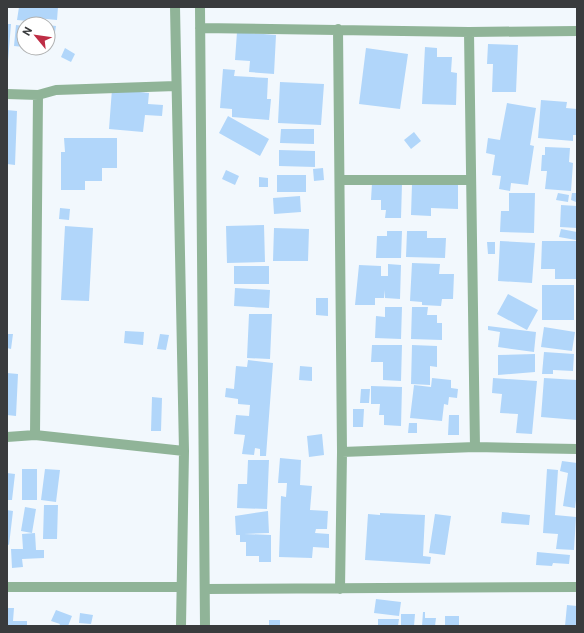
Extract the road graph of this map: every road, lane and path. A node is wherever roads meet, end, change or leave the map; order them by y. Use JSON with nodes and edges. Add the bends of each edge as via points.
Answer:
{"nodes":[{"id":1,"x":175,"y":7,"type":"edge"},
{"id":2,"x":200,"y":7,"type":"edge"},
{"id":3,"x":200,"y":28,"type":"junction"},
{"id":4,"x":338,"y":29,"type":"junction"},
{"id":5,"x":577,"y":30,"type":"edge"},
{"id":6,"x":469,"y":32,"type":"junction"},
{"id":7,"x":176,"y":86,"type":"junction"},
{"id":8,"x":7,"y":94,"type":"edge"},
{"id":9,"x":38,"y":95,"type":"junction"},
{"id":10,"x":341,"y":180,"type":"junction"},
{"id":11,"x":470,"y":180,"type":"junction"},
{"id":12,"x":35,"y":435,"type":"junction"},
{"id":13,"x":7,"y":437,"type":"edge"},
{"id":14,"x":475,"y":447,"type":"junction"},
{"id":15,"x":577,"y":449,"type":"edge"},
{"id":16,"x":184,"y":451,"type":"junction"},
{"id":17,"x":342,"y":452,"type":"junction"},
{"id":18,"x":7,"y":587,"type":"edge"},
{"id":19,"x":181,"y":587,"type":"junction"},
{"id":20,"x":577,"y":587,"type":"edge"},
{"id":21,"x":205,"y":589,"type":"junction"},
{"id":22,"x":340,"y":589,"type":"junction"},
{"id":23,"x":181,"y":626,"type":"edge"},
{"id":24,"x":205,"y":626,"type":"edge"}],
"edges":[{"from":1,"to":7,"type":"street"},
{"from":2,"to":3,"type":"street"},
{"from":3,"to":4,"type":"street"},
{"from":3,"to":21,"type":"street"},
{"from":4,"to":6,"type":"street"},
{"from":4,"to":10,"type":"street"},
{"from":5,"to":6,"type":"street"},
{"from":6,"to":11,"type":"street"},
{"from":7,"to":9,"type":"street","via":[[56,90]]},
{"from":7,"to":16,"type":"street"},
{"from":8,"to":9,"type":"street"},
{"from":9,"to":12,"type":"street"},
{"from":10,"to":11,"type":"street"},
{"from":10,"to":17,"type":"street"},
{"from":11,"to":14,"type":"street"},
{"from":12,"to":13,"type":"street"},
{"from":12,"to":16,"type":"street"},
{"from":14,"to":15,"type":"street"},
{"from":14,"to":17,"type":"street"},
{"from":16,"to":19,"type":"street"},
{"from":17,"to":22,"type":"street"},
{"from":18,"to":19,"type":"street"},
{"from":19,"to":23,"type":"street"},
{"from":20,"to":22,"type":"street"},
{"from":21,"to":22,"type":"street"},
{"from":21,"to":24,"type":"street"}]}
